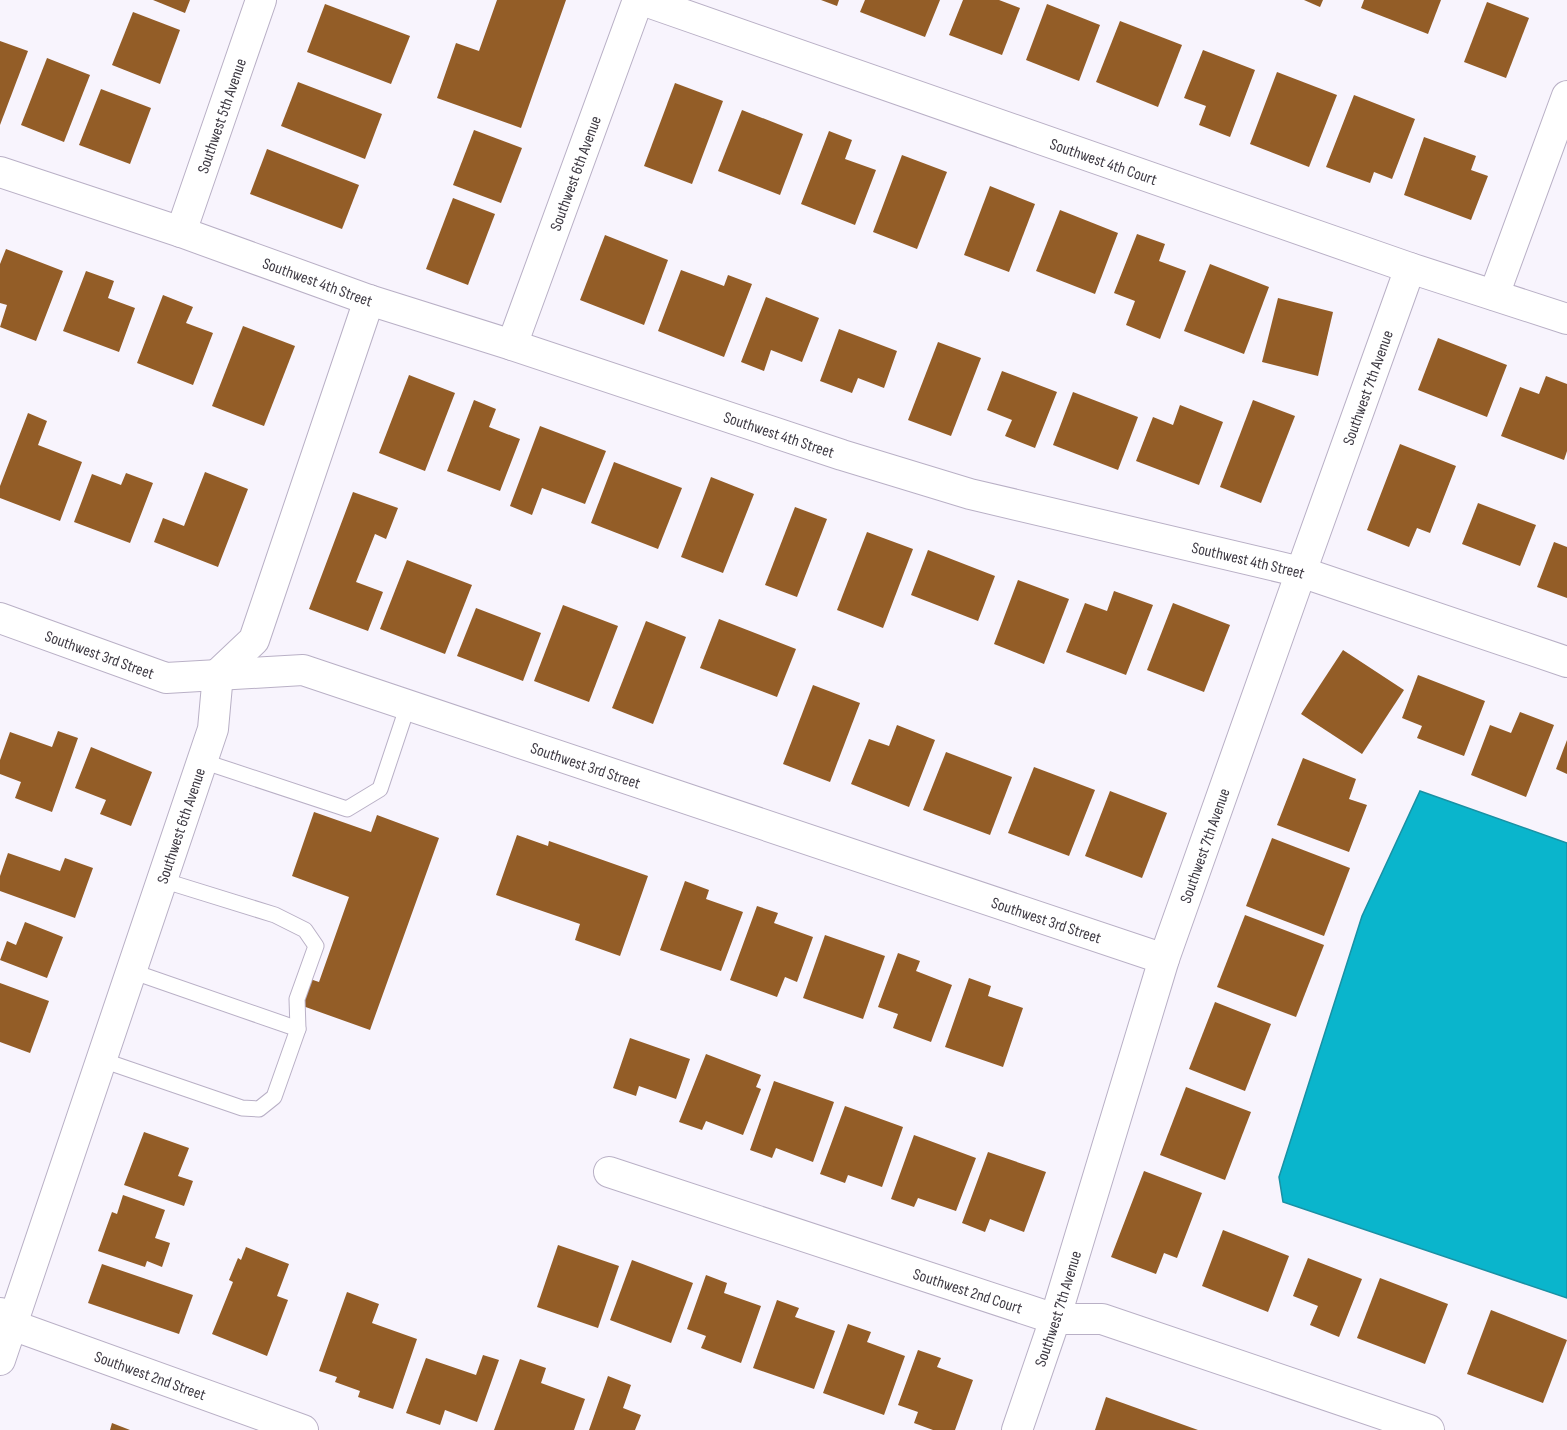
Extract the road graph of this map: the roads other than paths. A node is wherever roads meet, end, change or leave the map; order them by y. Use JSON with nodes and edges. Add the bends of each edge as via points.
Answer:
{"nodes":[{"id":1,"x":261,"y":0,"type":"edge"},
{"id":2,"x":640,"y":0,"type":"edge"},
{"id":3,"x":1567,"y":96,"type":"edge"},
{"id":4,"x":0,"y":172,"type":"edge"},
{"id":5,"x":181,"y":232,"type":"junction"},
{"id":6,"x":1410,"y":268,"type":"junction"},
{"id":7,"x":1494,"y":295,"type":"junction"},
{"id":8,"x":369,"y":300,"type":"junction"},
{"id":9,"x":1567,"y":320,"type":"edge"},
{"id":10,"x":512,"y":345,"type":"junction"},
{"id":11,"x":1300,"y":573,"type":"junction"},
{"id":12,"x":0,"y":618,"type":"edge"},
{"id":13,"x":1567,"y":662,"type":"edge"},
{"id":14,"x":218,"y":674,"type":"junction"},
{"id":15,"x":408,"y":705,"type":"junction"},
{"id":16,"x":202,"y":761,"type":"junction"},
{"id":17,"x":162,"y":880,"type":"junction"},
{"id":18,"x":1164,"y":959,"type":"junction"},
{"id":19,"x":131,"y":971,"type":"junction"},
{"id":20,"x":298,"y":1029,"type":"junction"},
{"id":21,"x":102,"y":1060,"type":"junction"},
{"id":22,"x":609,"y":1172,"type":"dead end"},
{"id":23,"x":6,"y":1319,"type":"edge"},
{"id":24,"x":1055,"y":1319,"type":"junction"},
{"id":25,"x":0,"y":1360,"type":"edge"},
{"id":26,"x":303,"y":1430,"type":"edge"},
{"id":27,"x":1017,"y":1430,"type":"edge"},
{"id":28,"x":1429,"y":1430,"type":"edge"}],
"edges":[{"from":1,"to":5,"type":"street","name":"Southwest 5th Avenue"},
{"from":2,"to":6,"type":"street","name":"Southwest 4th Court"},
{"from":2,"to":10,"type":"street","name":"Southwest 6th Avenue"},
{"from":3,"to":7,"type":"street"},
{"from":4,"to":5,"type":"street","name":"Southwest 4th Street"},
{"from":5,"to":8,"type":"street","name":"Southwest 4th Street"},
{"from":6,"to":7,"type":"street","name":"Southwest 4th Court"},
{"from":6,"to":11,"type":"street","name":"Southwest 7th Avenue"},
{"from":7,"to":9,"type":"street","name":"Southwest 4th Court"},
{"from":8,"to":10,"type":"street","name":"Southwest 4th Street"},
{"from":8,"to":14,"type":"street","via":[[254,640]]},
{"from":10,"to":11,"type":"street","name":"Southwest 4th Street","via":[[970,494]]},
{"from":11,"to":13,"type":"street","name":"Southwest 4th Street"},
{"from":11,"to":18,"type":"street","name":"Southwest 7th Avenue"},
{"from":12,"to":14,"type":"street","name":"Southwest 3rd Street","via":[[166,678]]},
{"from":14,"to":15,"type":"street","name":"Southwest 3rd Street","via":[[303,670]]},
{"from":14,"to":16,"type":"street","name":"Southwest 6th Avenue","via":[[213,729]]},
{"from":15,"to":16,"type":"lane","via":[[381,789],[347,809]]},
{"from":15,"to":18,"type":"street","name":"Southwest 3rd Street"},
{"from":16,"to":17,"type":"street","name":"Southwest 6th Avenue"},
{"from":17,"to":19,"type":"street","name":"Southwest 6th Avenue"},
{"from":17,"to":20,"type":"lane","via":[[275,915],[306,930],[316,946],[297,999]]},
{"from":18,"to":24,"type":"street","name":"Southwest 7th Avenue"},
{"from":19,"to":20,"type":"lane"},
{"from":19,"to":21,"type":"street","name":"Southwest 6th Avenue"},
{"from":20,"to":21,"type":"lane","via":[[274,1096],[259,1109],[242,1108]]},
{"from":21,"to":23,"type":"street","name":"Southwest 6th Avenue"},
{"from":22,"to":24,"type":"street","name":"Southwest 2nd Court"},
{"from":23,"to":25,"type":"street","name":"Southwest 6th Avenue"},
{"from":23,"to":26,"type":"street","name":"Southwest 2nd Street"},
{"from":24,"to":27,"type":"street","name":"Southwest 7th Avenue"},
{"from":24,"to":28,"type":"street","name":"Southwest 2nd Court","via":[[1102,1318]]}]}
